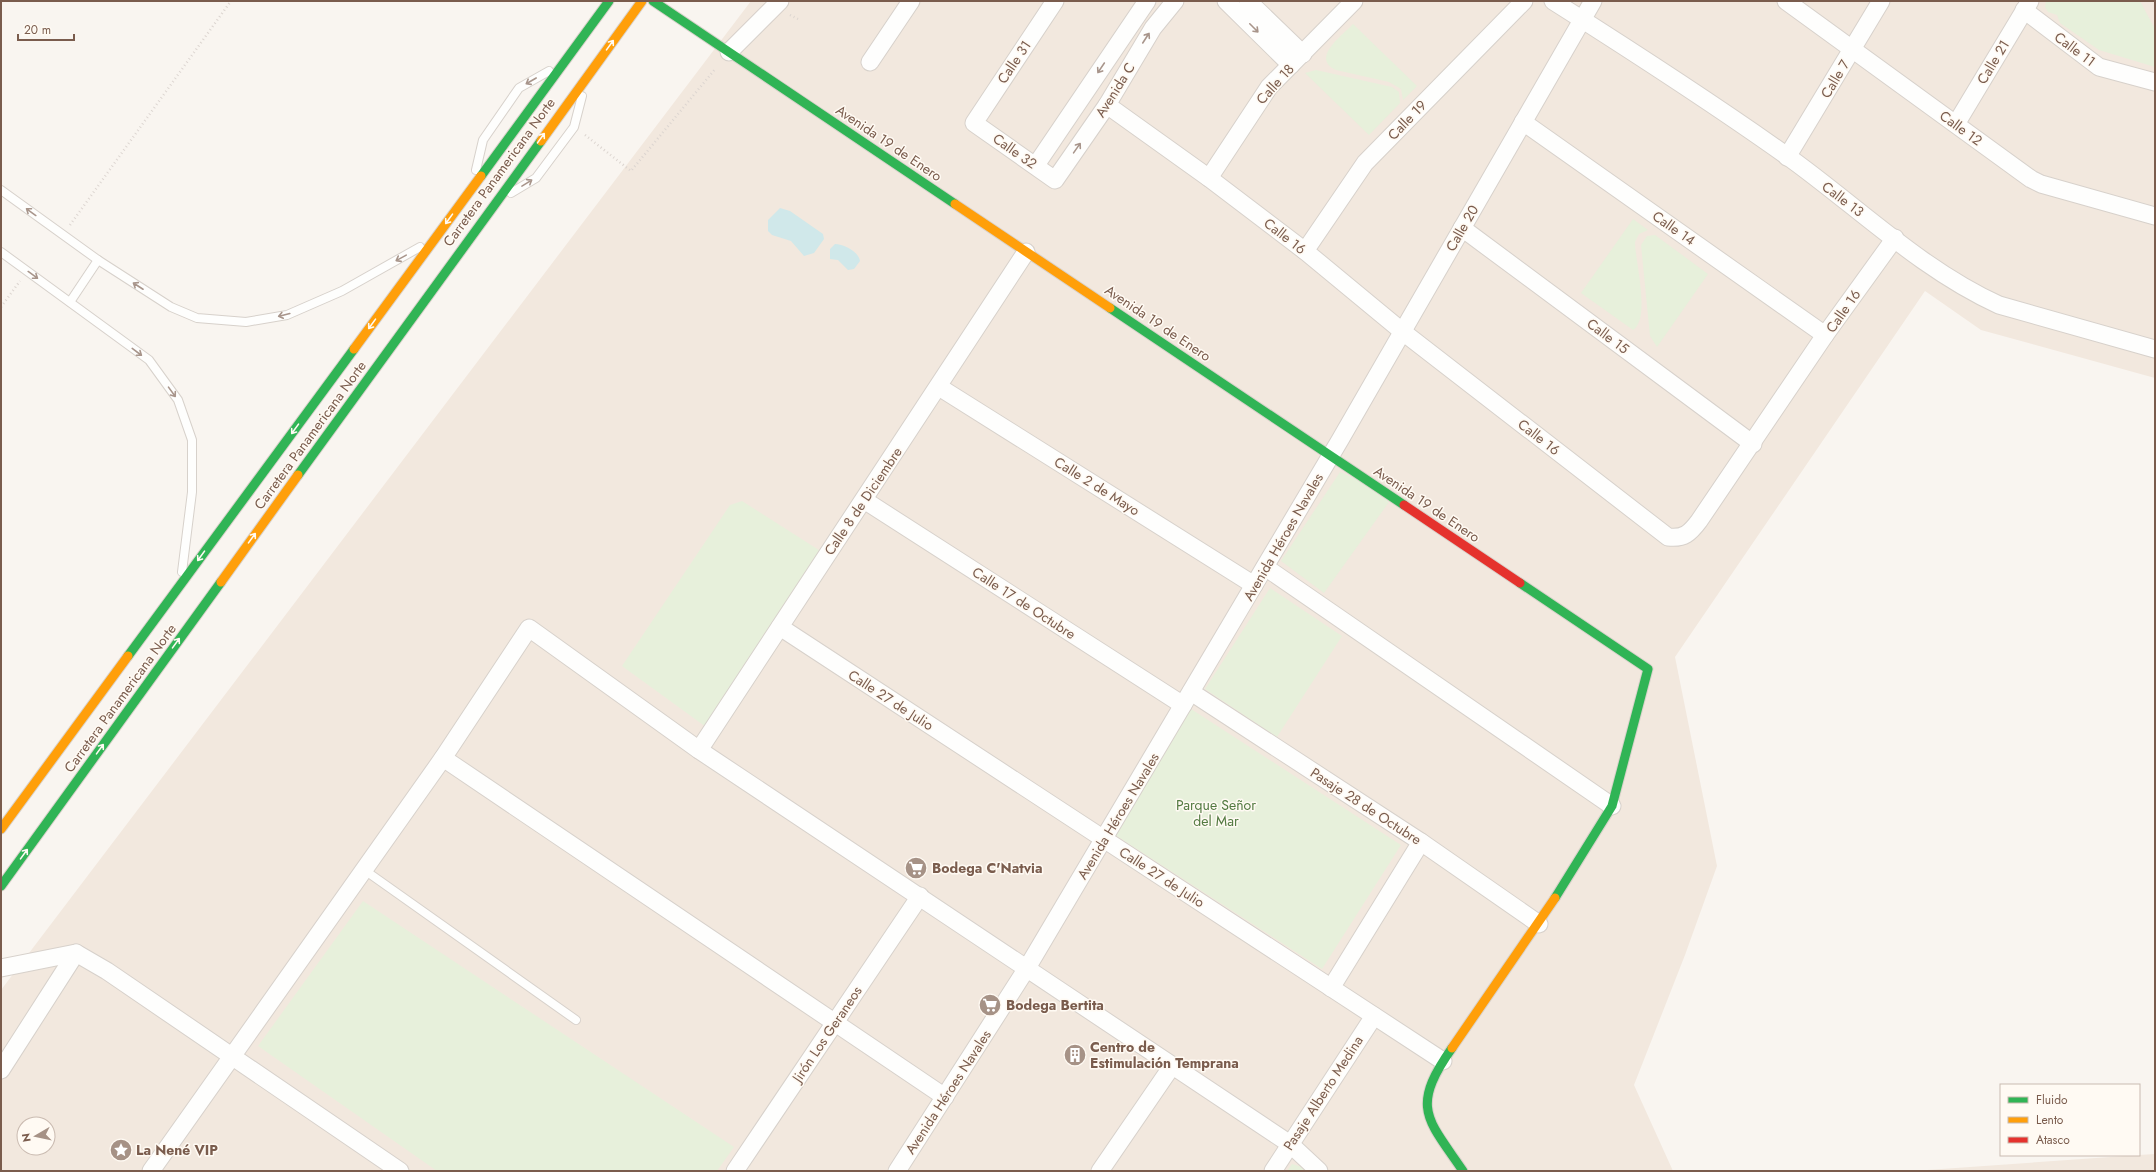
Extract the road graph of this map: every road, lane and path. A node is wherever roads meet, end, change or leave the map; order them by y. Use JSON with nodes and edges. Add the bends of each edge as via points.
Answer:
{"nodes":[{"id":1,"x":231,"y":1,"type":"edge"},
{"id":2,"x":610,"y":1,"type":"edge"},
{"id":3,"x":642,"y":1,"type":"edge"},
{"id":4,"x":653,"y":1,"type":"edge"},
{"id":5,"x":780,"y":1,"type":"edge"},
{"id":6,"x":911,"y":1,"type":"edge"},
{"id":7,"x":1055,"y":1,"type":"edge"},
{"id":8,"x":1147,"y":1,"type":"edge"},
{"id":9,"x":1175,"y":1,"type":"edge"},
{"id":10,"x":1226,"y":1,"type":"edge"},
{"id":11,"x":1248,"y":1,"type":"edge"},
{"id":12,"x":1354,"y":1,"type":"edge"},
{"id":13,"x":1524,"y":1,"type":"edge"},
{"id":14,"x":1553,"y":1,"type":"edge"},
{"id":15,"x":1592,"y":1,"type":"edge"},
{"id":16,"x":1786,"y":1,"type":"edge"},
{"id":17,"x":1881,"y":1,"type":"edge"},
{"id":18,"x":2027,"y":6,"type":"edge"},
{"id":19,"x":1582,"y":19,"type":"junction"},
{"id":20,"x":1853,"y":48,"type":"junction"},
{"id":21,"x":729,"y":52,"type":"junction"},
{"id":22,"x":1297,"y":59,"type":"junction"},
{"id":23,"x":565,"y":62,"type":"junction"},
{"id":24,"x":870,"y":62,"type":"dead end"},
{"id":25,"x":586,"y":76,"type":"junction"},
{"id":26,"x":2155,"y":82,"type":"edge"},
{"id":27,"x":1107,"y":105,"type":"junction"},
{"id":28,"x":1523,"y":122,"type":"junction"},
{"id":29,"x":974,"y":123,"type":"joint"},
{"id":30,"x":1956,"y":124,"type":"junction"},
{"id":31,"x":585,"y":135,"type":"dead end"},
{"id":32,"x":1787,"y":156,"type":"junction"},
{"id":33,"x":1036,"y":165,"type":"junction"},
{"id":34,"x":1209,"y":178,"type":"junction"},
{"id":35,"x":1055,"y":180,"type":"joint"},
{"id":36,"x":472,"y":188,"type":"junction"},
{"id":37,"x":1,"y":190,"type":"edge"},
{"id":38,"x":494,"y":204,"type":"junction"},
{"id":39,"x":2155,"y":216,"type":"edge"},
{"id":40,"x":1462,"y":228,"type":"junction"},
{"id":41,"x":62,"y":235,"type":"junction"},
{"id":42,"x":1895,"y":238,"type":"junction"},
{"id":43,"x":435,"y":239,"type":"junction"},
{"id":44,"x":1306,"y":251,"type":"junction"},
{"id":45,"x":1,"y":252,"type":"edge"},
{"id":46,"x":1026,"y":252,"type":"junction"},
{"id":47,"x":98,"y":260,"type":"junction"},
{"id":48,"x":27,"y":271,"type":"junction"},
{"id":49,"x":70,"y":302,"type":"junction"},
{"id":50,"x":1,"y":307,"type":"edge"},
{"id":51,"x":1402,"y":332,"type":"junction"},
{"id":52,"x":1826,"y":335,"type":"junction"},
{"id":53,"x":2155,"y":349,"type":"edge"},
{"id":54,"x":939,"y":387,"type":"junction"},
{"id":55,"x":1753,"y":444,"type":"junction"},
{"id":56,"x":1331,"y":456,"type":"junction"},
{"id":57,"x":864,"y":500,"type":"junction"},
{"id":58,"x":1265,"y":567,"type":"junction"},
{"id":59,"x":181,"y":583,"type":"junction"},
{"id":60,"x":1254,"y":585,"type":"junction"},
{"id":61,"x":780,"y":627,"type":"junction"},
{"id":62,"x":1187,"y":698,"type":"junction"},
{"id":63,"x":699,"y":750,"type":"junction"},
{"id":64,"x":443,"y":758,"type":"junction"},
{"id":65,"x":1612,"y":806,"type":"junction"},
{"id":66,"x":1,"y":829,"type":"edge"},
{"id":67,"x":1104,"y":839,"type":"junction"},
{"id":68,"x":1421,"y":842,"type":"junction"},
{"id":69,"x":363,"y":869,"type":"junction"},
{"id":70,"x":1,"y":886,"type":"edge"},
{"id":71,"x":920,"y":896,"type":"junction"},
{"id":72,"x":1539,"y":924,"type":"junction"},
{"id":73,"x":76,"y":953,"type":"junction"},
{"id":74,"x":1,"y":968,"type":"edge"},
{"id":75,"x":1027,"y":968,"type":"junction"},
{"id":76,"x":1332,"y":988,"type":"junction"},
{"id":77,"x":1374,"y":1016,"type":"junction"},
{"id":78,"x":576,"y":1020,"type":"dead end"},
{"id":79,"x":835,"y":1022,"type":"junction"},
{"id":80,"x":231,"y":1056,"type":"junction"},
{"id":81,"x":1444,"y":1061,"type":"junction"},
{"id":82,"x":1172,"y":1066,"type":"junction"},
{"id":83,"x":1,"y":1070,"type":"edge"},
{"id":84,"x":945,"y":1097,"type":"junction"},
{"id":85,"x":1290,"y":1144,"type":"junction"},
{"id":86,"x":151,"y":1171,"type":"edge"},
{"id":87,"x":400,"y":1171,"type":"edge"},
{"id":88,"x":735,"y":1171,"type":"edge"},
{"id":89,"x":897,"y":1171,"type":"edge"},
{"id":90,"x":1100,"y":1171,"type":"edge"},
{"id":91,"x":1273,"y":1171,"type":"edge"},
{"id":92,"x":1319,"y":1171,"type":"edge"},
{"id":93,"x":1463,"y":1171,"type":"edge"}],
"edges":[{"from":1,"to":41,"type":"path"},
{"from":2,"to":23,"type":"main road","name":"Carretera Panamericana Norte"},
{"from":25,"to":3,"type":"main road","name":"Carretera Panamericana Norte","one_way":true},
{"from":4,"to":21,"type":"main road","name":"Avenida 19 de Enero"},
{"from":5,"to":21,"type":"street"},
{"from":6,"to":24,"type":"street"},
{"from":7,"to":29,"type":"street","name":"Calle 31"},
{"from":8,"to":33,"type":"street","name":"Avenida C","one_way":true},
{"from":27,"to":9,"type":"street","name":"Avenida C","one_way":true,"via":[[1153,28]]},
{"from":10,"to":22,"type":"street","one_way":true},
{"from":11,"to":22,"type":"street"},
{"from":12,"to":22,"type":"street","name":"Calle 18"},
{"from":13,"to":44,"type":"street","name":"Calle 19","via":[[1365,163]]},
{"from":14,"to":19,"type":"street","name":"Calle 13"},
{"from":15,"to":19,"type":"street","name":"Calle 20"},
{"from":16,"to":20,"type":"street","name":"Calle 12"},
{"from":17,"to":20,"type":"street","name":"Calle 7"},
{"from":18,"to":26,"type":"street","name":"Calle 11","via":[[2099,67]]},
{"from":18,"to":30,"type":"street","name":"Calle 21"},
{"from":19,"to":28,"type":"street","name":"Calle 20"},
{"from":19,"to":32,"type":"street","name":"Calle 13"},
{"from":20,"to":30,"type":"street","name":"Calle 12"},
{"from":20,"to":32,"type":"street","name":"Calle 7"},
{"from":21,"to":31,"type":"path","via":[[631,171]]},
{"from":21,"to":46,"type":"main road","name":"Avenida 19 de Enero"},
{"from":22,"to":34,"type":"street","name":"Calle 18","via":[[1264,94]]},
{"from":23,"to":36,"type":"main road","name":"Carretera Panamericana Norte"},
{"from":23,"to":36,"type":"lane","one_way":true,"via":[[519,88],[483,140]]},
{"from":38,"to":25,"type":"main road","name":"Carretera Panamericana Norte","one_way":true},
{"from":38,"to":25,"type":"lane","one_way":true,"via":[[536,178],[574,127]]},
{"from":27,"to":34,"type":"street","name":"Calle 16"},
{"from":35,"to":27,"type":"street","name":"Avenida C","one_way":true},
{"from":28,"to":40,"type":"street","name":"Calle 20"},
{"from":28,"to":52,"type":"street","name":"Calle 14"},
{"from":29,"to":33,"type":"street","name":"Calle 32"},
{"from":30,"to":39,"type":"street","name":"Calle 12","via":[[2041,184]]},
{"from":32,"to":42,"type":"street","name":"Calle 13"},
{"from":33,"to":35,"type":"street","name":"Calle 32"},
{"from":34,"to":44,"type":"street","name":"Calle 16"},
{"from":36,"to":43,"type":"main road","name":"Carretera Panamericana Norte","one_way":true},
{"from":41,"to":37,"type":"lane","one_way":true},
{"from":70,"to":38,"type":"main road","name":"Carretera Panamericana Norte","one_way":true},
{"from":40,"to":51,"type":"street","name":"Calle 20"},
{"from":40,"to":55,"type":"street","name":"Calle 15"},
{"from":41,"to":47,"type":"lane"},
{"from":42,"to":52,"type":"street","name":"Calle 16"},
{"from":42,"to":53,"type":"street","name":"Calle 13","via":[[1956,282],[1999,305]]},
{"from":43,"to":47,"type":"lane","one_way":true,"via":[[342,291],[287,315],[246,322],[197,318],[171,307]]},
{"from":43,"to":59,"type":"main road","name":"Carretera Panamericana Norte","one_way":true},
{"from":44,"to":51,"type":"street","name":"Calle 16"},
{"from":45,"to":48,"type":"lane"},
{"from":46,"to":54,"type":"street","name":"Calle 8 de Diciembre"},
{"from":46,"to":56,"type":"main road","name":"Avenida 19 de Enero"},
{"from":47,"to":49,"type":"lane"},
{"from":48,"to":49,"type":"lane","one_way":true},
{"from":48,"to":50,"type":"path"},
{"from":49,"to":59,"type":"lane","one_way":true,"via":[[149,360],[178,400],[186,418],[192,440],[192,492]]},
{"from":51,"to":55,"type":"street","name":"Calle 16","via":[[1668,537],[1678,538],[1689,534]]},
{"from":51,"to":56,"type":"street","name":"Calle 20"},
{"from":52,"to":55,"type":"street","name":"Calle 16"},
{"from":54,"to":57,"type":"street","name":"Calle 8 de Diciembre"},
{"from":54,"to":60,"type":"street","name":"Calle 2 de Mayo"},
{"from":56,"to":58,"type":"street","name":"Avenida Héroes Navales"},
{"from":56,"to":65,"type":"main road","name":"Avenida 19 de Enero","via":[[1648,668]]},
{"from":57,"to":61,"type":"street","name":"Calle 8 de Diciembre"},
{"from":57,"to":62,"type":"street","name":"Calle 17 de Octubre"},
{"from":58,"to":60,"type":"street","name":"Avenida Héroes Navales"},
{"from":58,"to":65,"type":"street"},
{"from":59,"to":66,"type":"main road","name":"Carretera Panamericana Norte"},
{"from":60,"to":62,"type":"street","name":"Avenida Héroes Navales"},
{"from":61,"to":63,"type":"street","name":"Calle 8 de Diciembre"},
{"from":61,"to":67,"type":"street","name":"Calle 27 de Julio"},
{"from":62,"to":67,"type":"street","name":"Avenida Héroes Navales"},
{"from":62,"to":68,"type":"street","name":"Pasaje 28 de Octubre"},
{"from":63,"to":64,"type":"street","via":[[529,628]]},
{"from":63,"to":71,"type":"street"},
{"from":64,"to":69,"type":"street"},
{"from":64,"to":79,"type":"street"},
{"from":65,"to":72,"type":"main road"},
{"from":67,"to":75,"type":"street","name":"Avenida Héroes Navales"},
{"from":67,"to":76,"type":"street","name":"Calle 27 de Julio"},
{"from":68,"to":72,"type":"street","name":"Pasaje 28 de Octubre"},
{"from":68,"to":76,"type":"street"},
{"from":69,"to":78,"type":"lane"},
{"from":69,"to":80,"type":"street"},
{"from":71,"to":75,"type":"street"},
{"from":71,"to":79,"type":"street","name":"Jirón Los Geraneos"},
{"from":72,"to":81,"type":"main road"},
{"from":73,"to":74,"type":"street"},
{"from":73,"to":80,"type":"street","via":[[107,971]]},
{"from":73,"to":83,"type":"street"},
{"from":75,"to":82,"type":"street"},
{"from":75,"to":84,"type":"street","name":"Avenida Héroes Navales"},
{"from":76,"to":77,"type":"street","name":"Calle 27 de Julio"},
{"from":77,"to":81,"type":"street","name":"Calle 27 de Julio"},
{"from":77,"to":85,"type":"street","name":"Pasaje Alberto Medina"},
{"from":79,"to":84,"type":"street"},
{"from":79,"to":88,"type":"street","name":"Jirón Los Geraneos"},
{"from":80,"to":86,"type":"street"},
{"from":80,"to":87,"type":"street"},
{"from":81,"to":93,"type":"main road","via":[[1427,1095],[1426,1108],[1432,1124]]},
{"from":82,"to":85,"type":"street"},
{"from":82,"to":90,"type":"street"},
{"from":84,"to":89,"type":"street","name":"Avenida Héroes Navales"},
{"from":85,"to":91,"type":"street","name":"Pasaje Alberto Medina"},
{"from":85,"to":92,"type":"street"}]}
